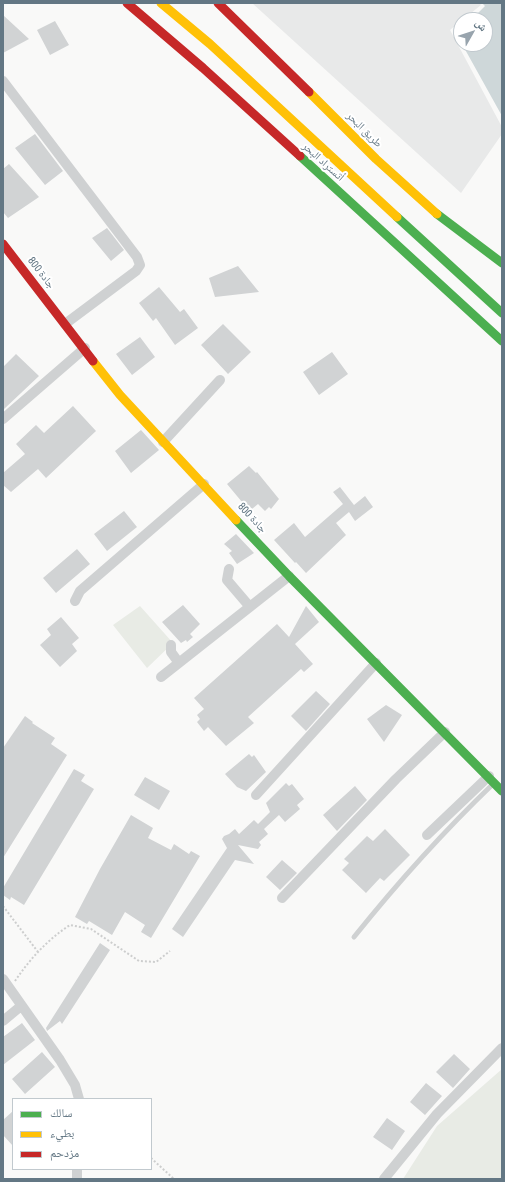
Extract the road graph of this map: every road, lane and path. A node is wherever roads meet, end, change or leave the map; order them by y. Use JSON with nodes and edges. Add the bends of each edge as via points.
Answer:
{"nodes":[{"id":1,"x":127,"y":3,"type":"edge"},
{"id":2,"x":161,"y":3,"type":"edge"},
{"id":3,"x":218,"y":3,"type":"edge"},
{"id":4,"x":3,"y":81,"type":"edge"},
{"id":5,"x":3,"y":244,"type":"edge"},
{"id":6,"x":502,"y":263,"type":"edge"},
{"id":7,"x":502,"y":313,"type":"edge"},
{"id":8,"x":66,"y":324,"type":"junction"},
{"id":9,"x":502,"y":341,"type":"edge"},
{"id":10,"x":85,"y":348,"type":"junction"},
{"id":11,"x":220,"y":380,"type":"dead end"},
{"id":12,"x":3,"y":419,"type":"edge"},
{"id":13,"x":163,"y":442,"type":"junction"},
{"id":14,"x":204,"y":484,"type":"junction"},
{"id":15,"x":229,"y":569,"type":"dead end"},
{"id":16,"x":289,"y":576,"type":"junction"},
{"id":17,"x":75,"y":601,"type":"dead end"},
{"id":18,"x":250,"y":606,"type":"junction"},
{"id":19,"x":171,"y":645,"type":"dead end"},
{"id":20,"x":179,"y":663,"type":"junction"},
{"id":21,"x":376,"y":663,"type":"junction"},
{"id":22,"x":162,"y":677,"type":"dead end"},
{"id":23,"x":445,"y":732,"type":"junction"},
{"id":24,"x":492,"y":780,"type":"junction"},
{"id":25,"x":502,"y":790,"type":"edge"},
{"id":26,"x":256,"y":794,"type":"dead end"},
{"id":27,"x":427,"y":834,"type":"dead end"},
{"id":28,"x":282,"y":898,"type":"dead end"},
{"id":29,"x":3,"y":906,"type":"edge"},
{"id":30,"x":354,"y":937,"type":"dead end"},
{"id":31,"x":170,"y":951,"type":"dead end"},
{"id":32,"x":38,"y":952,"type":"junction"},
{"id":33,"x":3,"y":979,"type":"edge"},
{"id":34,"x":9,"y":988,"type":"junction"},
{"id":35,"x":21,"y":1006,"type":"junction"},
{"id":36,"x":3,"y":1021,"type":"edge"},
{"id":37,"x":502,"y":1048,"type":"edge"},
{"id":38,"x":79,"y":1098,"type":"edge"},
{"id":39,"x":152,"y":1159,"type":"edge"},
{"id":40,"x":174,"y":1179,"type":"edge"},
{"id":41,"x":384,"y":1179,"type":"edge"}],
"edges":[{"from":1,"to":9,"type":"main road","name":"أتستراد البحر","via":[[203,68]]},
{"from":2,"to":7,"type":"main road","name":"أتستراد البحر","via":[[210,44]]},
{"from":3,"to":6,"type":"main road","name":"طريق البحر","via":[[394,176],[470,240]]},
{"from":4,"to":8,"type":"street","via":[[137,257],[140,265],[136,271]]},
{"from":5,"to":8,"type":"main road","name":"جادة 800"},
{"from":8,"to":10,"type":"main road","name":"جادة 800"},
{"from":10,"to":12,"type":"street"},
{"from":10,"to":13,"type":"main road","name":"جادة 800","via":[[120,395]]},
{"from":11,"to":13,"type":"street"},
{"from":13,"to":14,"type":"main road","name":"جادة 800"},
{"from":14,"to":16,"type":"main road","name":"جادة 800"},
{"from":14,"to":17,"type":"street","via":[[80,591]]},
{"from":15,"to":18,"type":"street","via":[[227,580]]},
{"from":16,"to":18,"type":"street"},
{"from":16,"to":21,"type":"main road","name":"جادة 800"},
{"from":18,"to":20,"type":"street"},
{"from":19,"to":20,"type":"street","via":[[171,652]]},
{"from":20,"to":22,"type":"street"},
{"from":21,"to":23,"type":"main road","name":"جادة 800"},
{"from":21,"to":26,"type":"street"},
{"from":23,"to":24,"type":"main road","name":"جادة 800"},
{"from":23,"to":28,"type":"street","via":[[396,779]]},
{"from":24,"to":25,"type":"main road","name":"جادة 800"},
{"from":24,"to":27,"type":"street"},
{"from":24,"to":30,"type":"lane","via":[[398,882]]},
{"from":29,"to":32,"type":"path"},
{"from":31,"to":32,"type":"path","via":[[156,962],[139,961],[91,929],[70,925],[52,936]]},
{"from":32,"to":34,"type":"path"},
{"from":33,"to":34,"type":"street"},
{"from":34,"to":35,"type":"street"},
{"from":35,"to":36,"type":"street"},
{"from":35,"to":38,"type":"street","via":[[65,1068]]},
{"from":37,"to":41,"type":"street","via":[[437,1114]]},
{"from":39,"to":40,"type":"path"}]}
